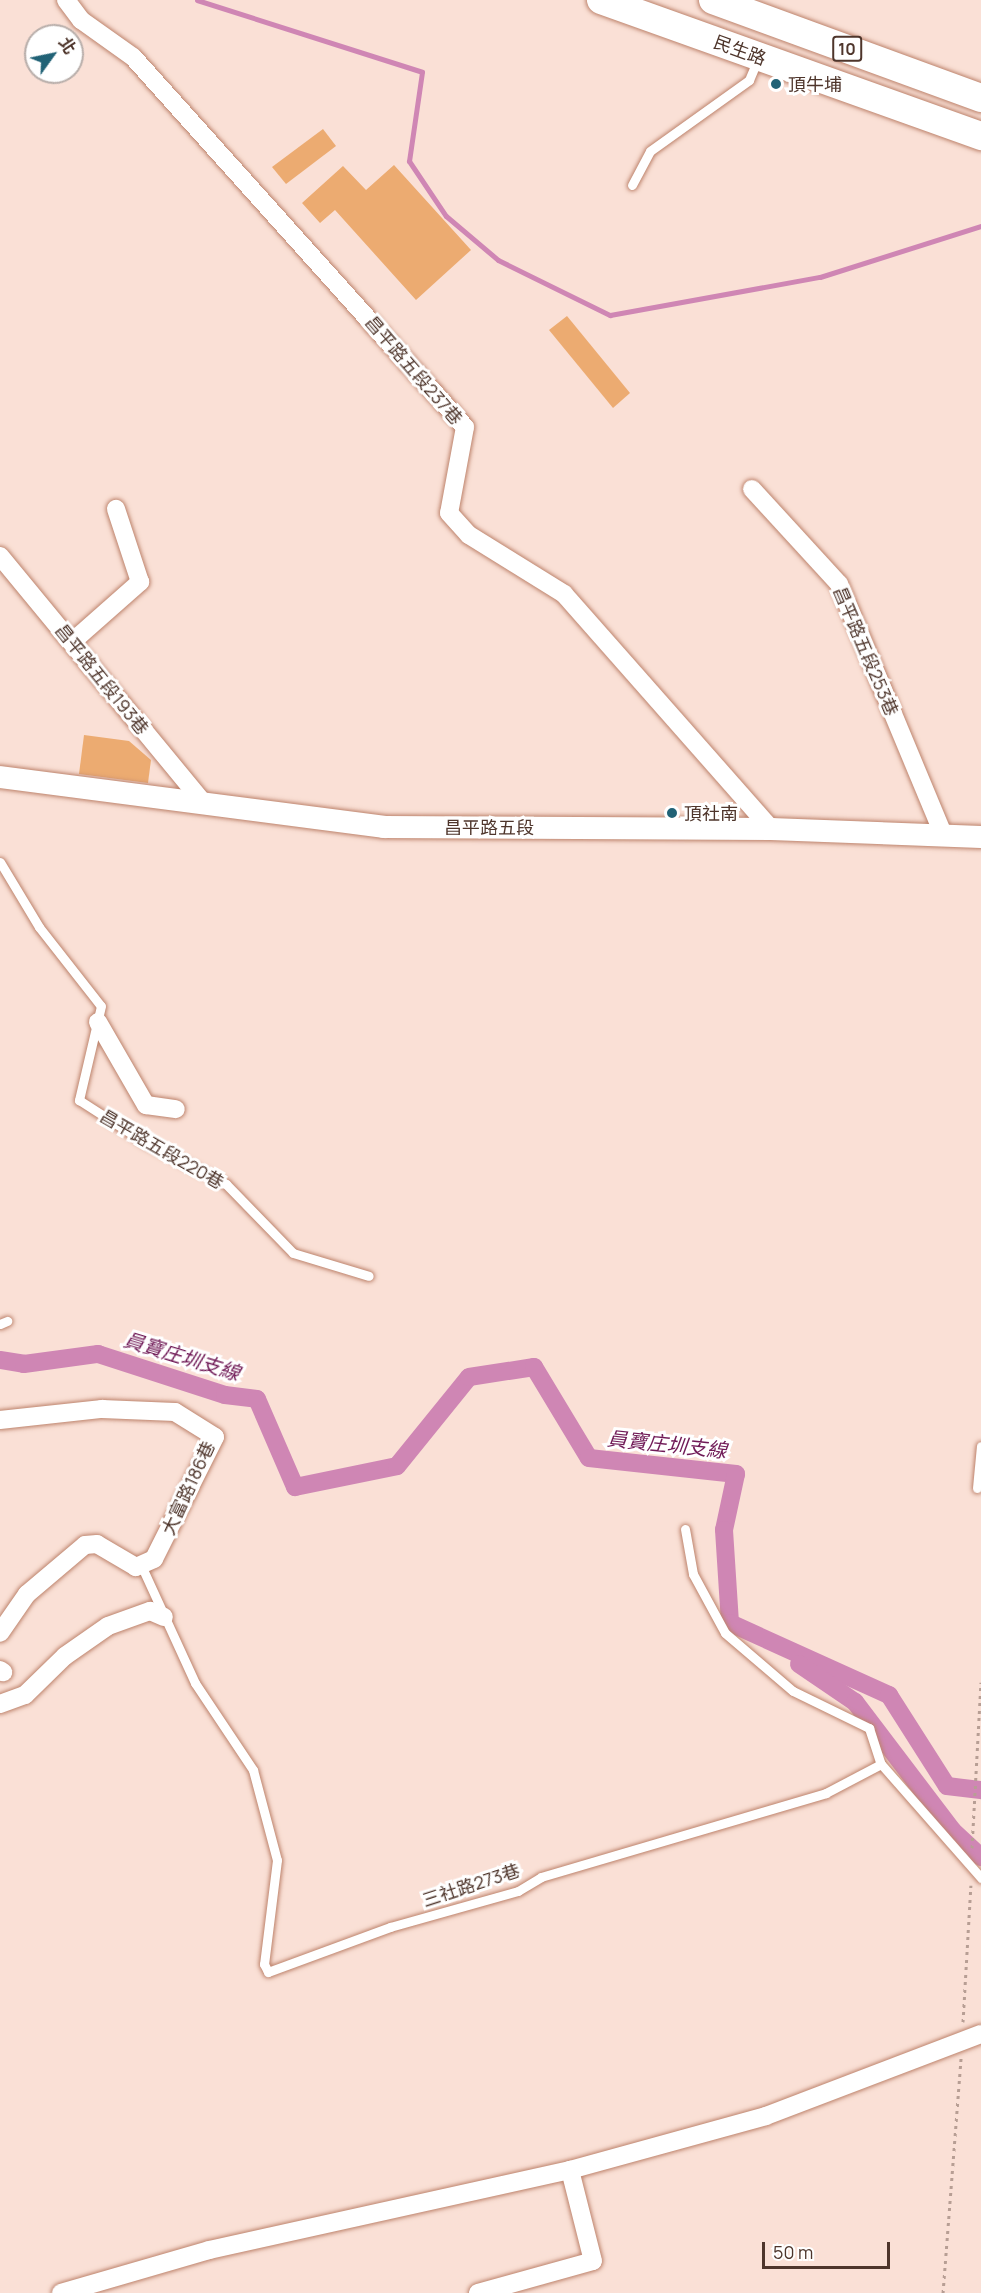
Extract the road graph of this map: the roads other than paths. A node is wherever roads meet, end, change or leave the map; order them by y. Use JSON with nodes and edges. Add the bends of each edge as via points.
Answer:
{"nodes":[{"id":1,"x":66,"y":0,"type":"edge"},
{"id":2,"x":601,"y":0,"type":"edge"},
{"id":3,"x":713,"y":0,"type":"edge"},
{"id":4,"x":759,"y":57,"type":"junction"},
{"id":5,"x":981,"y":98,"type":"edge"},
{"id":6,"x":981,"y":136,"type":"edge"},
{"id":7,"x":632,"y":185,"type":"dead end"},
{"id":8,"x":752,"y":489,"type":"dead end"},
{"id":9,"x":116,"y":509,"type":"dead end"},
{"id":10,"x":0,"y":556,"type":"edge"},
{"id":11,"x":72,"y":642,"type":"junction"},
{"id":12,"x":0,"y":777,"type":"edge"},
{"id":13,"x":202,"y":802,"type":"junction"},
{"id":14,"x":771,"y":829,"type":"junction"},
{"id":15,"x":944,"y":836,"type":"junction"},
{"id":16,"x":981,"y":837,"type":"edge"},
{"id":17,"x":0,"y":862,"type":"edge"},
{"id":18,"x":98,"y":1022,"type":"junction"},
{"id":19,"x":176,"y":1109,"type":"dead end"},
{"id":20,"x":369,"y":1276,"type":"dead end"},
{"id":21,"x":0,"y":1420,"type":"edge"},
{"id":22,"x":981,"y":1446,"type":"edge"},
{"id":23,"x":977,"y":1488,"type":"dead end"},
{"id":24,"x":685,"y":1529,"type":"dead end"},
{"id":25,"x":141,"y":1564,"type":"junction"},
{"id":26,"x":164,"y":1617,"type":"junction"},
{"id":27,"x":0,"y":1633,"type":"edge"},
{"id":28,"x":0,"y":1704,"type":"edge"},
{"id":29,"x":881,"y":1764,"type":"junction"},
{"id":30,"x":981,"y":1878,"type":"edge"},
{"id":31,"x":981,"y":2034,"type":"edge"},
{"id":32,"x":570,"y":2170,"type":"junction"},
{"id":33,"x":61,"y":2293,"type":"edge"},
{"id":34,"x":478,"y":2293,"type":"edge"}],
"edges":[{"from":1,"to":14,"type":"street","name":"昌平路五段237巷","via":[[81,20],[133,57],[465,427],[449,513],[469,535],[564,594]]},
{"from":2,"to":4,"type":"main road","name":"民生路","number":"10"},
{"from":3,"to":5,"type":"main road","name":"民生路","number":"10"},
{"from":4,"to":6,"type":"main road","name":"民生路","number":"10"},
{"from":4,"to":7,"type":"lane","via":[[749,80],[650,151]]},
{"from":8,"to":15,"type":"street","name":"昌平路五段253巷","via":[[839,584]]},
{"from":9,"to":11,"type":"street","via":[[140,582]]},
{"from":10,"to":11,"type":"street","name":"昌平路五段193巷"},
{"from":11,"to":13,"type":"street","name":"昌平路五段193巷"},
{"from":12,"to":13,"type":"street","name":"昌平路五段"},
{"from":13,"to":14,"type":"street","name":"昌平路五段","via":[[384,827]]},
{"from":14,"to":15,"type":"street","name":"昌平路五段"},
{"from":15,"to":16,"type":"street","name":"昌平路五段"},
{"from":17,"to":18,"type":"lane","name":"昌平路五段220巷","via":[[39,927],[101,1006]]},
{"from":18,"to":19,"type":"street","name":"昌平路五段220巷","via":[[146,1105]]},
{"from":18,"to":20,"type":"lane","name":"昌平路五段220巷","via":[[79,1100],[146,1143],[226,1184],[293,1253]]},
{"from":21,"to":25,"type":"street","name":"大富路186巷","via":[[102,1409],[175,1412],[215,1437],[154,1559]]},
{"from":22,"to":23,"type":"lane"},
{"from":24,"to":29,"type":"lane","via":[[693,1574],[726,1633],[793,1691],[869,1728]]},
{"from":25,"to":26,"type":"lane"},
{"from":25,"to":27,"type":"street","via":[[97,1544],[85,1545],[27,1594]]},
{"from":26,"to":28,"type":"street","via":[[150,1611],[108,1626],[65,1656],[25,1695]]},
{"from":26,"to":29,"type":"lane","name":"三社路273巷","via":[[195,1683],[253,1770],[277,1860],[264,1964],[268,1972],[390,1927],[518,1891],[541,1877],[826,1793]]},
{"from":29,"to":30,"type":"lane"},
{"from":31,"to":32,"type":"street","via":[[962,2045],[766,2116]]},
{"from":32,"to":33,"type":"street","via":[[209,2250]]},
{"from":32,"to":34,"type":"street","via":[[593,2261]]}]}
